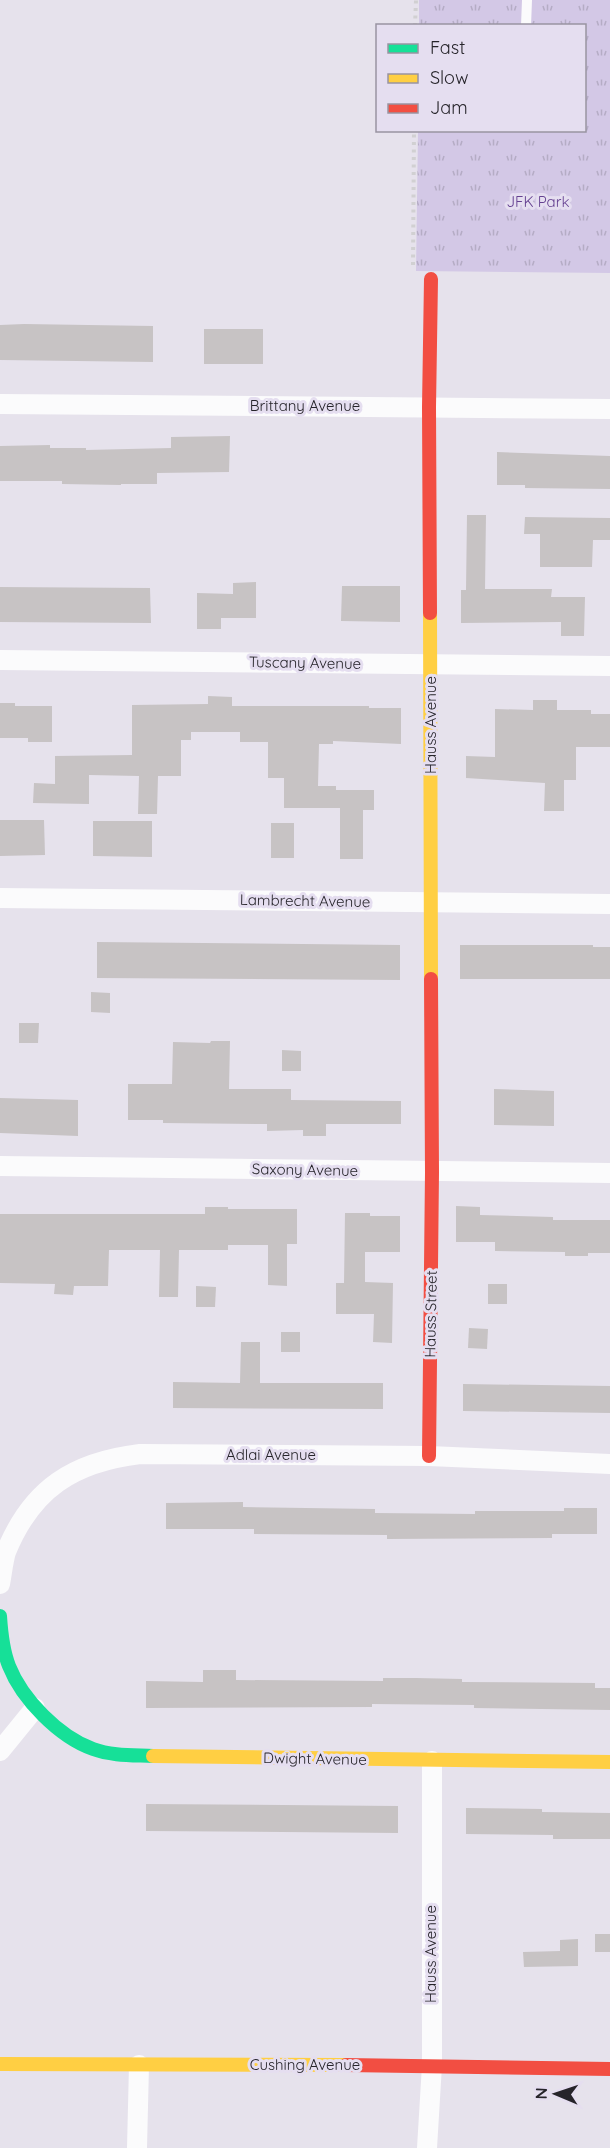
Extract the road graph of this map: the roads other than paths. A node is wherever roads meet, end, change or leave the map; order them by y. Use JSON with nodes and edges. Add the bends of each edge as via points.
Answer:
{"nodes":[{"id":1,"x":527,"y":0,"type":"edge"},
{"id":2,"x":526,"y":24,"type":"edge"},
{"id":3,"x":431,"y":279,"type":"dead end"},
{"id":4,"x":0,"y":404,"type":"edge"},
{"id":5,"x":429,"y":407,"type":"junction"},
{"id":6,"x":610,"y":409,"type":"edge"},
{"id":7,"x":0,"y":660,"type":"edge"},
{"id":8,"x":431,"y":664,"type":"junction"},
{"id":9,"x":610,"y":666,"type":"edge"},
{"id":10,"x":0,"y":898,"type":"edge"},
{"id":11,"x":430,"y":902,"type":"junction"},
{"id":12,"x":610,"y":904,"type":"edge"},
{"id":13,"x":0,"y":1166,"type":"edge"},
{"id":14,"x":432,"y":1172,"type":"junction"},
{"id":15,"x":610,"y":1173,"type":"edge"},
{"id":16,"x":429,"y":1456,"type":"junction"},
{"id":17,"x":610,"y":1464,"type":"edge"},
{"id":18,"x":0,"y":1584,"type":"edge"},
{"id":19,"x":0,"y":1616,"type":"edge"},
{"id":20,"x":35,"y":1708,"type":"junction"},
{"id":21,"x":0,"y":1751,"type":"edge"},
{"id":22,"x":432,"y":1761,"type":"junction"},
{"id":23,"x":610,"y":1762,"type":"edge"},
{"id":24,"x":0,"y":2064,"type":"edge"},
{"id":25,"x":139,"y":2065,"type":"junction"},
{"id":26,"x":432,"y":2065,"type":"junction"},
{"id":27,"x":610,"y":2069,"type":"edge"},
{"id":28,"x":137,"y":2148,"type":"edge"},
{"id":29,"x":427,"y":2148,"type":"edge"}],
"edges":[{"from":1,"to":2,"type":"lane"},
{"from":3,"to":5,"type":"street","name":"Hauss Avenue"},
{"from":4,"to":5,"type":"street","name":"Brittany Avenue"},
{"from":5,"to":6,"type":"street","name":"Brittany Avenue"},
{"from":5,"to":8,"type":"street","name":"Hauss Avenue"},
{"from":7,"to":8,"type":"street","name":"Tuscany Avenue"},
{"from":8,"to":9,"type":"street","name":"Tuscany Avenue"},
{"from":8,"to":11,"type":"street","name":"Hauss Avenue"},
{"from":10,"to":11,"type":"street","name":"Lambrecht Avenue"},
{"from":11,"to":12,"type":"street","name":"Lambrecht Avenue"},
{"from":11,"to":14,"type":"street","name":"Hauss Avenue"},
{"from":13,"to":14,"type":"street","name":"Saxony Avenue"},
{"from":14,"to":15,"type":"street","name":"Saxony Avenue"},
{"from":14,"to":16,"type":"street","name":"Hauss Street"},
{"from":16,"to":17,"type":"street","name":"Adlai Avenue"},
{"from":16,"to":18,"type":"street","name":"Adlai Avenue","via":[[140,1454],[93,1463],[51,1486],[23,1520],[6,1554]]},
{"from":19,"to":20,"type":"street","via":[[9,1666]]},
{"from":20,"to":21,"type":"street"},
{"from":20,"to":22,"type":"street","name":"Dwight Avenue","via":[[71,1738],[93,1749],[121,1755]]},
{"from":22,"to":23,"type":"street","name":"Dwight Avenue"},
{"from":22,"to":26,"type":"street","name":"Hauss Avenue"},
{"from":24,"to":25,"type":"street","name":"Cushing Avenue"},
{"from":25,"to":26,"type":"street","name":"Cushing Avenue"},
{"from":25,"to":28,"type":"street"},
{"from":26,"to":27,"type":"street","name":"Cushing Avenue"},
{"from":26,"to":29,"type":"street","name":"Hauss Avenue"}]}
